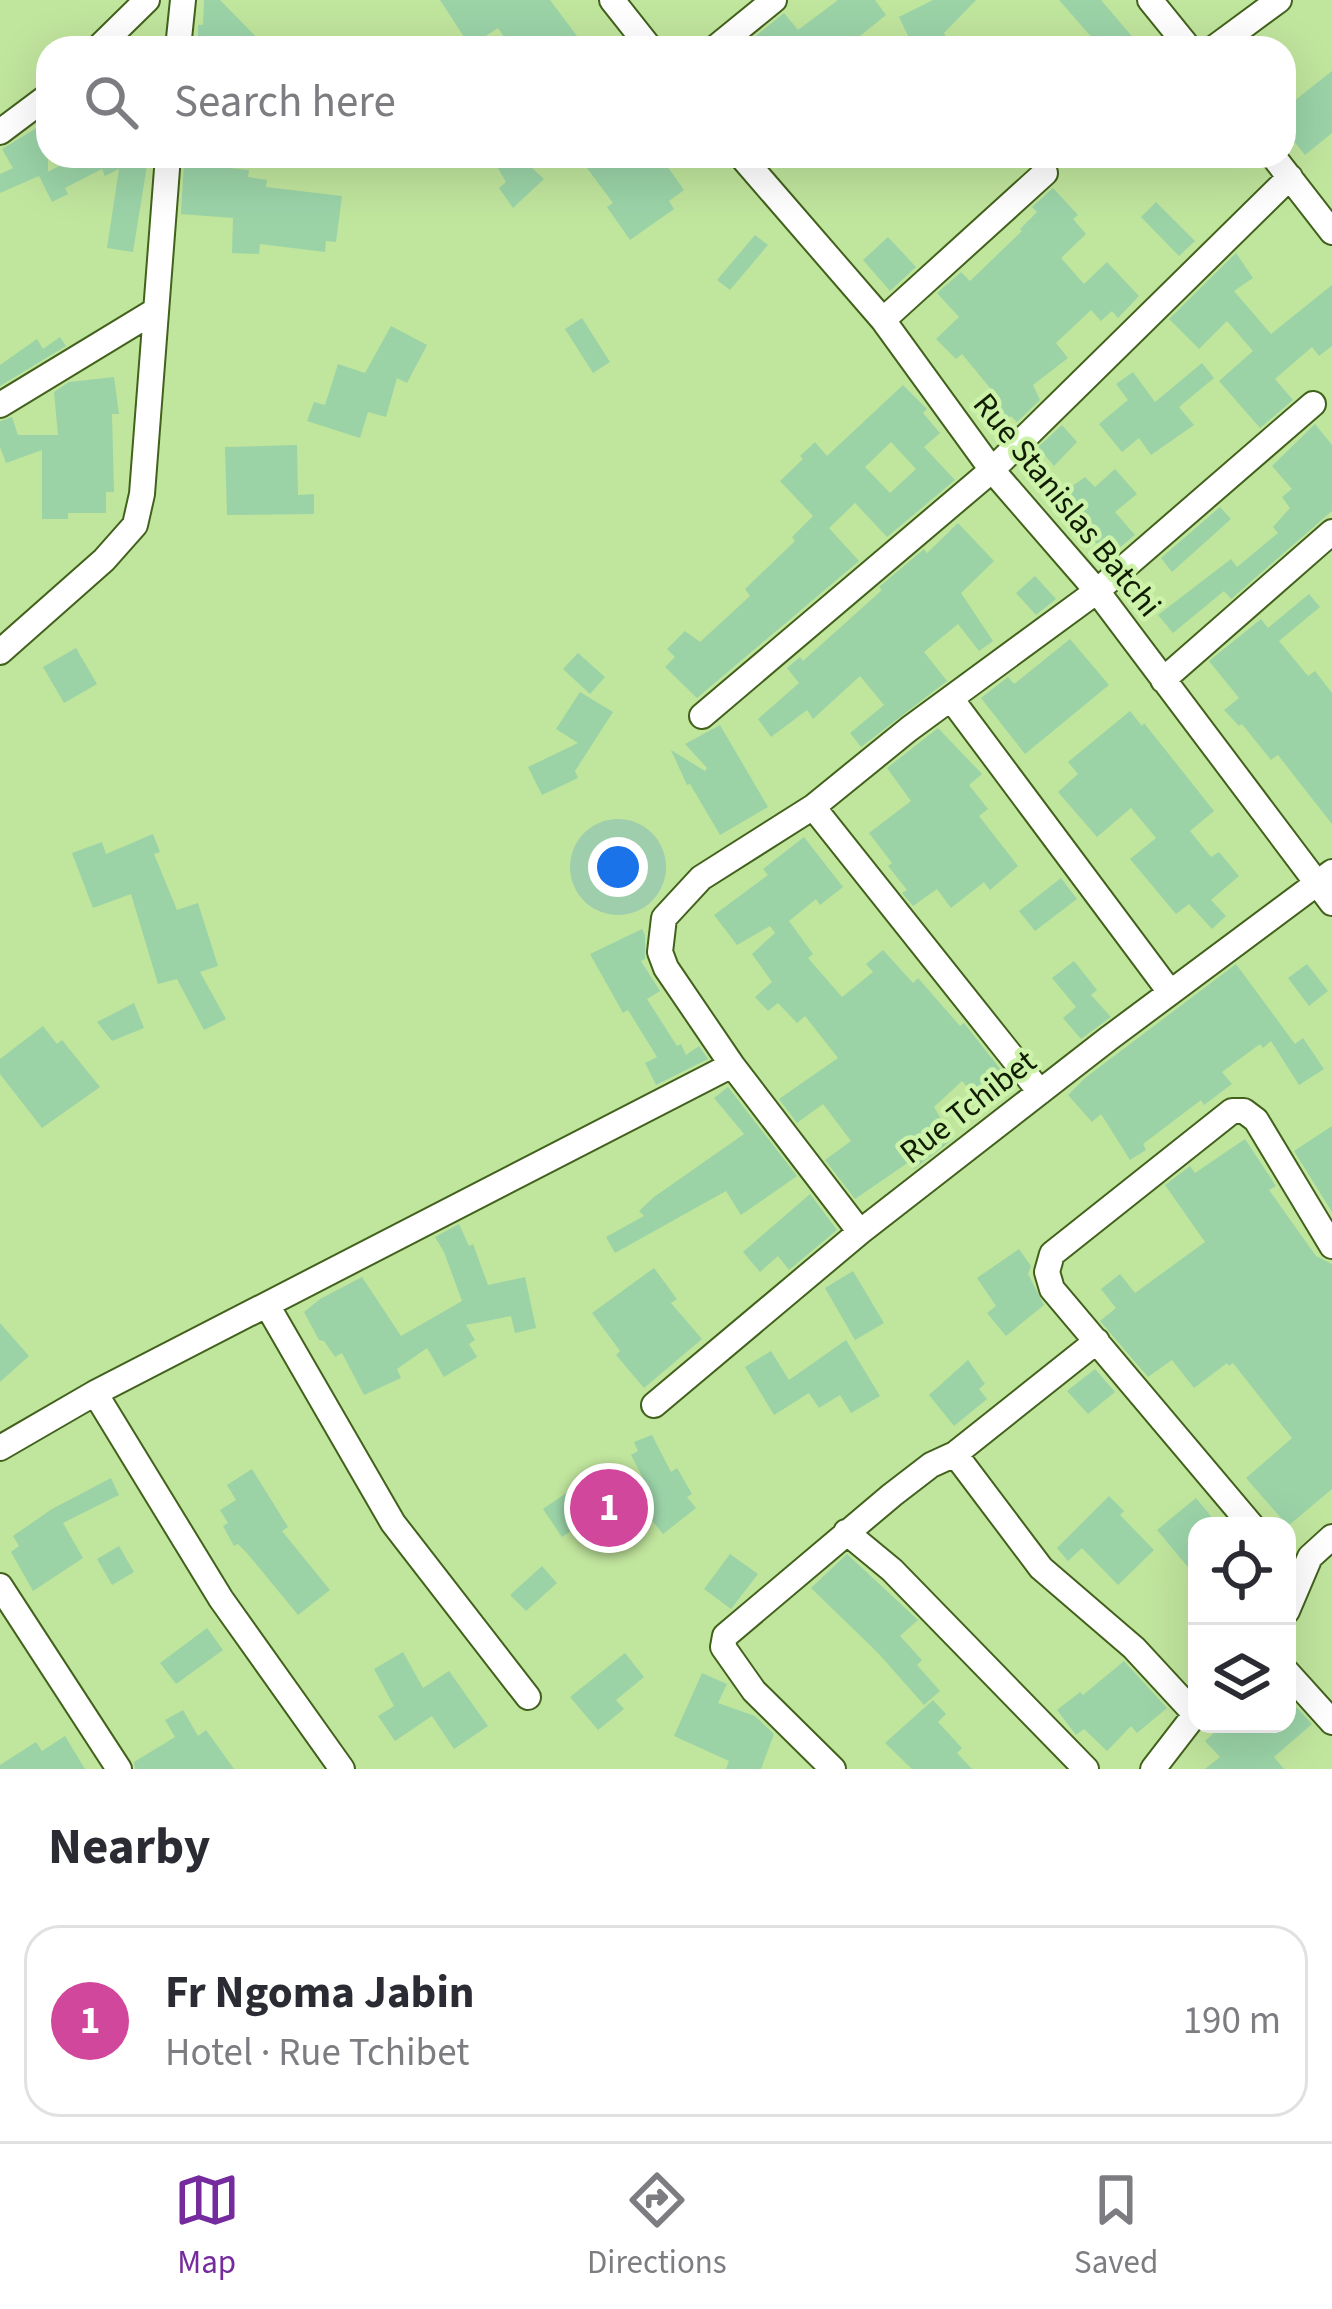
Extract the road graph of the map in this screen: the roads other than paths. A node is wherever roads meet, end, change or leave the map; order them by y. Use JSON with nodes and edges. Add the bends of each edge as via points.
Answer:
{"nodes":[{"id":1,"x":147,"y":0,"type":"edge"},
{"id":2,"x":183,"y":0,"type":"edge"},
{"id":3,"x":612,"y":0,"type":"edge"},
{"id":4,"x":774,"y":0,"type":"edge"},
{"id":5,"x":1150,"y":0,"type":"edge"},
{"id":6,"x":1279,"y":0,"type":"edge"},
{"id":7,"x":110,"y":36,"type":"edge"},
{"id":8,"x":179,"y":36,"type":"edge"},
{"id":9,"x":640,"y":36,"type":"edge"},
{"id":10,"x":730,"y":36,"type":"edge"},
{"id":11,"x":1180,"y":36,"type":"edge"},
{"id":12,"x":1230,"y":36,"type":"edge"},
{"id":13,"x":36,"y":105,"type":"edge"},
{"id":14,"x":0,"y":132,"type":"edge"},
{"id":15,"x":167,"y":168,"type":"edge"},
{"id":16,"x":751,"y":168,"type":"edge"},
{"id":17,"x":1282,"y":168,"type":"edge"},
{"id":18,"x":1045,"y":173,"type":"dead end"},
{"id":19,"x":1290,"y":178,"type":"junction"},
{"id":20,"x":1332,"y":232,"type":"edge"},
{"id":21,"x":153,"y":312,"type":"junction"},
{"id":22,"x":883,"y":320,"type":"junction"},
{"id":23,"x":1313,"y":404,"type":"dead end"},
{"id":24,"x":0,"y":405,"type":"edge"},
{"id":25,"x":992,"y":470,"type":"junction"},
{"id":26,"x":1332,"y":532,"type":"edge"},
{"id":27,"x":1097,"y":591,"type":"junction"},
{"id":28,"x":0,"y":652,"type":"edge"},
{"id":29,"x":1163,"y":680,"type":"junction"},
{"id":30,"x":952,"y":700,"type":"junction"},
{"id":31,"x":702,"y":716,"type":"dead end"},
{"id":32,"x":813,"y":807,"type":"junction"},
{"id":33,"x":1327,"y":887,"type":"edge"},
{"id":34,"x":1170,"y":992,"type":"junction"},
{"id":35,"x":732,"y":1065,"type":"junction"},
{"id":36,"x":1040,"y":1092,"type":"junction"},
{"id":37,"x":860,"y":1232,"type":"junction"},
{"id":38,"x":1332,"y":1246,"type":"edge"},
{"id":39,"x":267,"y":1305,"type":"junction"},
{"id":40,"x":1097,"y":1341,"type":"junction"},
{"id":41,"x":95,"y":1393,"type":"junction"},
{"id":42,"x":654,"y":1405,"type":"dead end"},
{"id":43,"x":0,"y":1448,"type":"edge"},
{"id":44,"x":955,"y":1454,"type":"junction"},
{"id":45,"x":1244,"y":1517,"type":"edge"},
{"id":46,"x":846,"y":1532,"type":"junction"},
{"id":47,"x":1332,"y":1537,"type":"edge"},
{"id":48,"x":1296,"y":1572,"type":"edge"},
{"id":49,"x":0,"y":1586,"type":"edge"},
{"id":50,"x":1296,"y":1682,"type":"edge"},
{"id":51,"x":528,"y":1697,"type":"dead end"},
{"id":52,"x":1188,"y":1705,"type":"edge"},
{"id":53,"x":1332,"y":1722,"type":"edge"},
{"id":54,"x":1188,"y":1723,"type":"edge"},
{"id":55,"x":119,"y":1769,"type":"edge"},
{"id":56,"x":342,"y":1769,"type":"edge"},
{"id":57,"x":833,"y":1769,"type":"edge"},
{"id":58,"x":1086,"y":1769,"type":"edge"},
{"id":59,"x":1153,"y":1769,"type":"edge"}],
"edges":[{"from":1,"to":7,"type":"street"},
{"from":2,"to":8,"type":"street"},
{"from":3,"to":9,"type":"street"},
{"from":4,"to":10,"type":"street"},
{"from":5,"to":11,"type":"street"},
{"from":6,"to":12,"type":"street"},
{"from":13,"to":14,"type":"street"},
{"from":15,"to":21,"type":"street"},
{"from":16,"to":22,"type":"street","name":"Rue Stanislas Batchi"},
{"from":17,"to":19,"type":"street"},
{"from":18,"to":22,"type":"street"},
{"from":19,"to":20,"type":"street"},
{"from":19,"to":25,"type":"street"},
{"from":21,"to":24,"type":"street"},
{"from":21,"to":28,"type":"street","via":[[135,524]]},
{"from":22,"to":25,"type":"street","name":"Rue Stanislas Batchi"},
{"from":23,"to":27,"type":"street"},
{"from":25,"to":27,"type":"street","name":"Rue Stanislas Batchi"},
{"from":25,"to":31,"type":"street"},
{"from":26,"to":29,"type":"street"},
{"from":27,"to":29,"type":"street","name":"Rue Stanislas Batchi"},
{"from":27,"to":30,"type":"street"},
{"from":29,"to":33,"type":"street","name":"Rue Stanislas Batchi"},
{"from":30,"to":32,"type":"street"},
{"from":30,"to":34,"type":"street"},
{"from":32,"to":35,"type":"street","via":[[700,878],[664,918],[666,968]]},
{"from":32,"to":36,"type":"street"},
{"from":33,"to":34,"type":"street","name":"Rue Tchibet"},
{"from":34,"to":36,"type":"street","name":"Rue Tchibet"},
{"from":35,"to":37,"type":"street"},
{"from":35,"to":39,"type":"street"},
{"from":36,"to":37,"type":"street","name":"Rue Tchibet"},
{"from":37,"to":42,"type":"street","name":"Rue Tchibet"},
{"from":38,"to":40,"type":"street","via":[[1256,1120],[1232,1111],[1052,1254],[1052,1289]]},
{"from":39,"to":41,"type":"street"},
{"from":39,"to":51,"type":"street","via":[[393,1522]]},
{"from":40,"to":44,"type":"street"},
{"from":40,"to":45,"type":"street"},
{"from":41,"to":43,"type":"street"},
{"from":41,"to":56,"type":"street","via":[[221,1599]]},
{"from":44,"to":46,"type":"street"},
{"from":44,"to":52,"type":"street","via":[[1040,1568]]},
{"from":46,"to":57,"type":"street","via":[[722,1642],[754,1691]]},
{"from":46,"to":58,"type":"street"},
{"from":47,"to":48,"type":"street"},
{"from":49,"to":55,"type":"street"},
{"from":50,"to":53,"type":"street"},
{"from":54,"to":59,"type":"street"}]}
